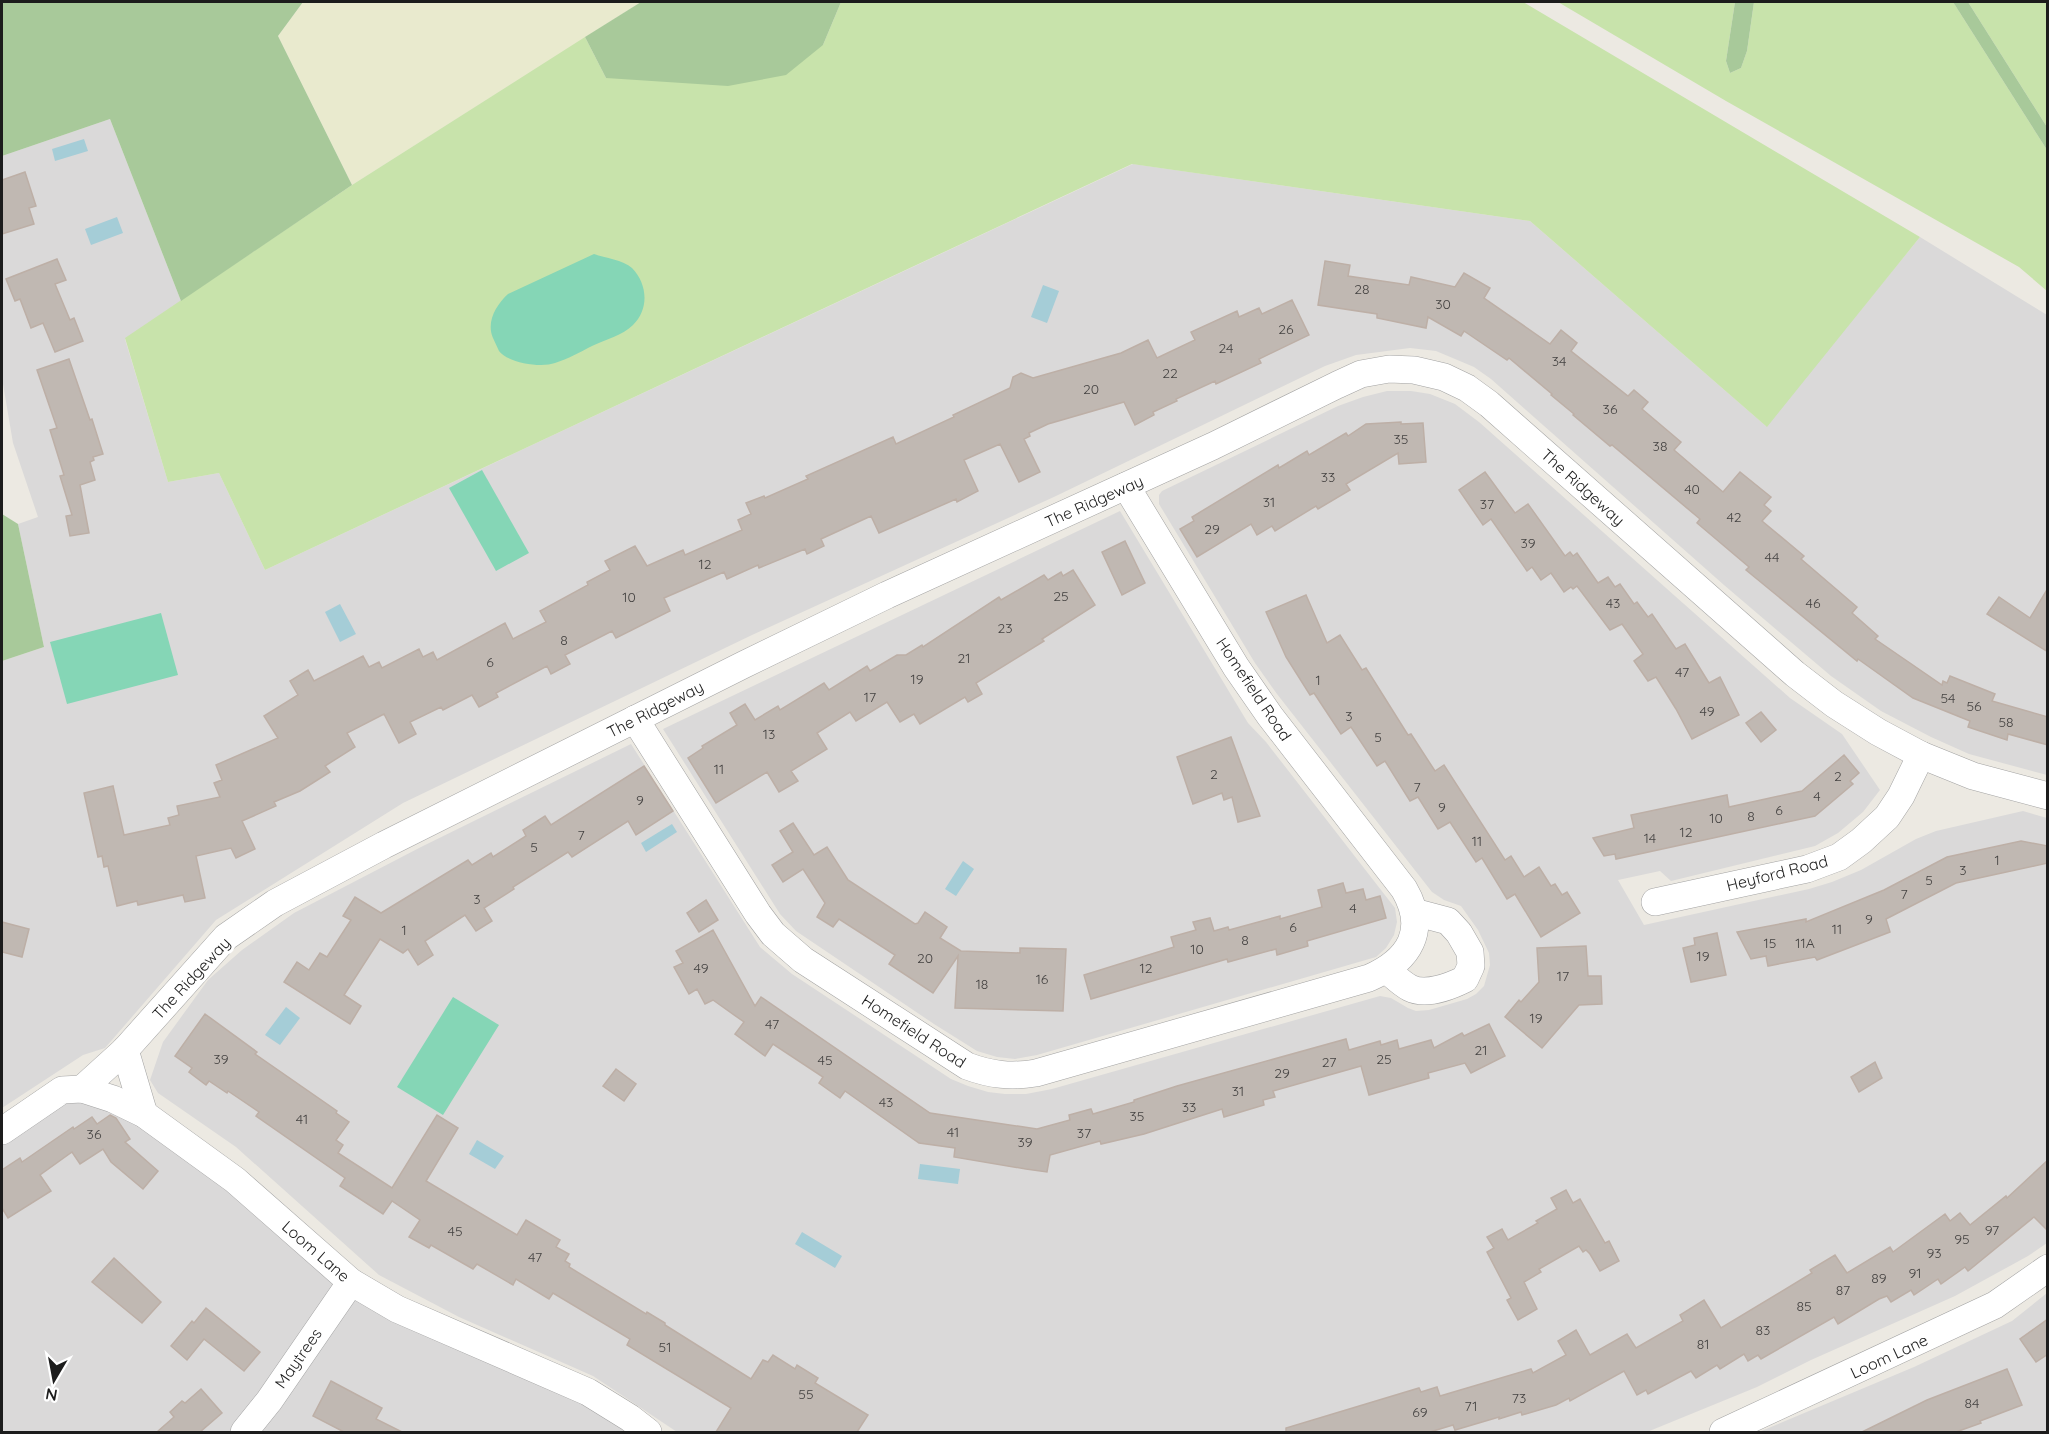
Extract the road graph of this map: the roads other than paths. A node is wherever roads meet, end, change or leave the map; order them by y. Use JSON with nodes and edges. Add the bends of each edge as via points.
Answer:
{"nodes":[{"id":1,"x":1126,"y":486,"type":"junction"},
{"id":2,"x":635,"y":719,"type":"junction"},
{"id":3,"x":1921,"y":755,"type":"junction"},
{"id":4,"x":2048,"y":796,"type":"edge"},
{"id":5,"x":1655,"y":902,"type":"dead end"},
{"id":6,"x":1414,"y":912,"type":"junction"},
{"id":7,"x":1387,"y":970,"type":"junction"},
{"id":8,"x":125,"y":1050,"type":"junction"},
{"id":9,"x":82,"y":1089,"type":"junction"},
{"id":10,"x":144,"y":1114,"type":"junction"},
{"id":11,"x":2,"y":1131,"type":"edge"},
{"id":12,"x":2048,"y":1268,"type":"edge"},
{"id":13,"x":351,"y":1282,"type":"junction"},
{"id":14,"x":244,"y":1432,"type":"edge"},
{"id":15,"x":648,"y":1432,"type":"edge"},
{"id":16,"x":1723,"y":1432,"type":"edge"}],
"edges":[{"from":1,"to":2,"type":"street","name":"The Ridgeway","via":[[887,595]]},
{"from":1,"to":3,"type":"street","name":"The Ridgeway","via":[[1361,374],[1389,369],[1444,376],[1489,404],[1795,674],[1878,732]]},
{"from":1,"to":6,"type":"street","name":"Homefield Road","via":[[1236,667],[1404,889]]},
{"from":2,"to":7,"type":"street","name":"Homefield Road","via":[[772,934],[803,960],[982,1072],[1015,1077],[1036,1073]]},
{"from":2,"to":8,"type":"street","name":"The Ridgeway","via":[[275,903],[226,937]]},
{"from":3,"to":4,"type":"street","name":"The Ridgeway","via":[[1973,776]]},
{"from":3,"to":5,"type":"street","name":"Heyford Road","via":[[1887,817],[1839,857],[1807,869]]},
{"from":6,"to":7,"type":"street","name":"Homefield Road","via":[[1416,927],[1411,941],[1403,958]]},
{"from":6,"to":7,"type":"street","via":[[1448,921],[1459,933],[1470,952],[1471,966],[1466,979],[1444,988],[1411,989]]},
{"from":8,"to":9,"type":"street","name":"The Ridgeway"},
{"from":8,"to":10,"type":"street"},
{"from":9,"to":10,"type":"street","name":"Loom Lane"},
{"from":9,"to":11,"type":"street","via":[[62,1090]]},
{"from":10,"to":13,"type":"street","name":"Loom Lane","via":[[235,1180]]},
{"from":12,"to":16,"type":"street","name":"Loom Lane","via":[[1995,1305]]},
{"from":13,"to":14,"type":"street","name":"Maytrees"},
{"from":13,"to":15,"type":"street","name":"Loom Lane","via":[[397,1309],[588,1392]]}]}
